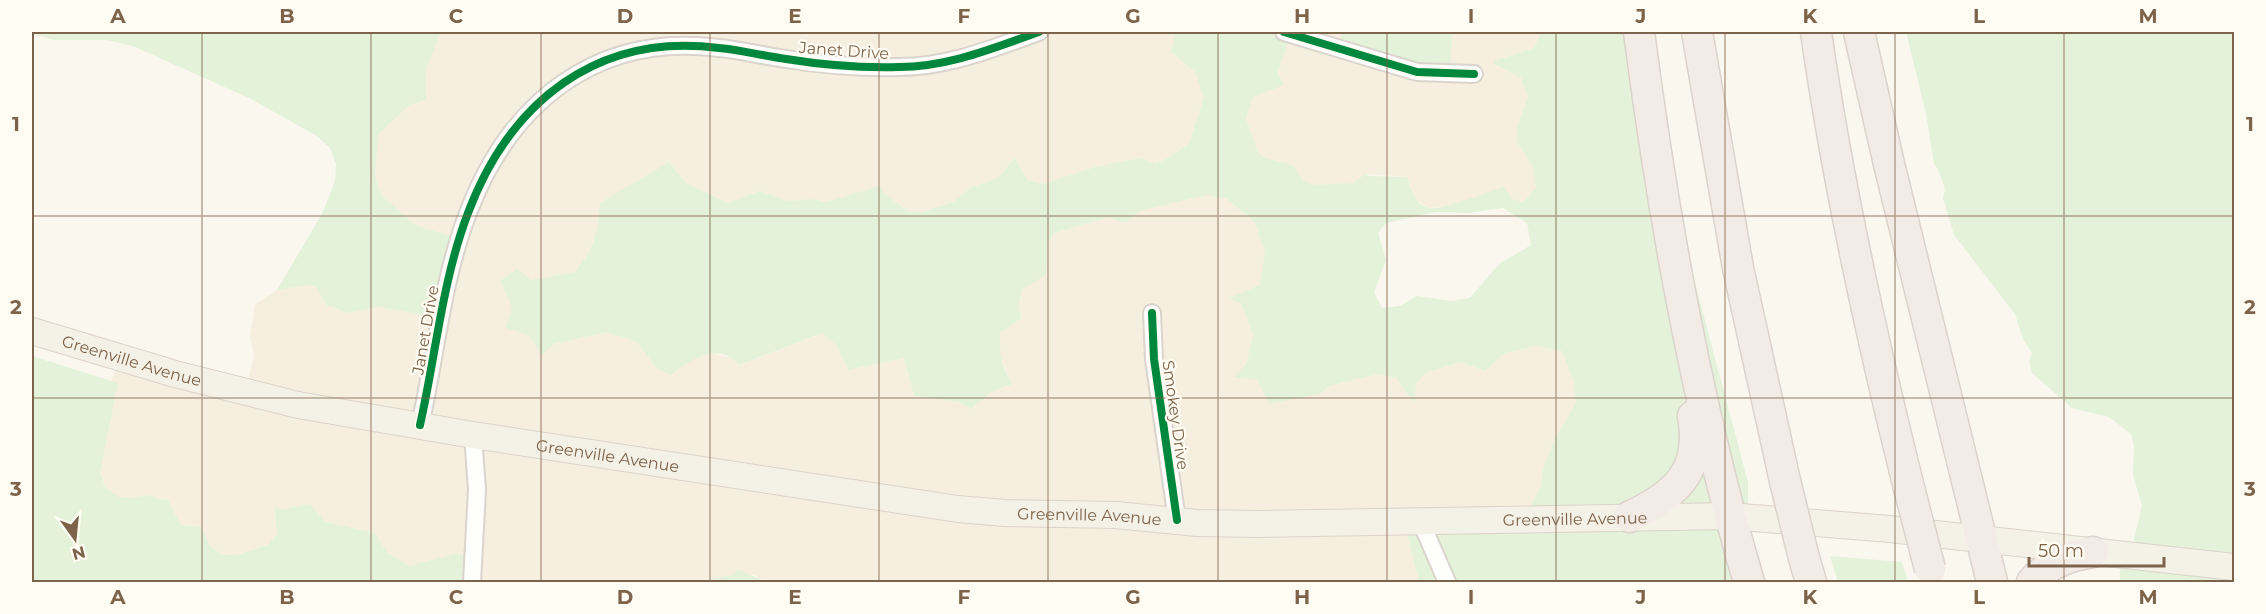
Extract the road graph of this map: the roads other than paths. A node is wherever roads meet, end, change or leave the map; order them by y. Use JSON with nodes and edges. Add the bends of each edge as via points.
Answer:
{"nodes":[{"id":1,"x":1039,"y":32,"type":"edge"},
{"id":2,"x":1284,"y":32,"type":"edge"},
{"id":3,"x":1639,"y":32,"type":"edge"},
{"id":4,"x":1697,"y":32,"type":"edge"},
{"id":5,"x":1815,"y":32,"type":"edge"},
{"id":6,"x":1859,"y":32,"type":"edge"},
{"id":7,"x":1474,"y":74,"type":"dead end"},
{"id":8,"x":1152,"y":313,"type":"dead end"},
{"id":9,"x":1686,"y":318,"type":"junction"},
{"id":10,"x":32,"y":331,"type":"edge"},
{"id":11,"x":420,"y":425,"type":"junction"},
{"id":12,"x":473,"y":435,"type":"junction"},
{"id":13,"x":1729,"y":516,"type":"junction"},
{"id":14,"x":1629,"y":517,"type":"junction"},
{"id":15,"x":1177,"y":520,"type":"junction"},
{"id":16,"x":1421,"y":522,"type":"junction"},
{"id":17,"x":1980,"y":540,"type":"junction"},
{"id":18,"x":2093,"y":552,"type":"junction"},
{"id":19,"x":2235,"y":567,"type":"edge"},
{"id":20,"x":1807,"y":570,"type":"edge"},
{"id":21,"x":1932,"y":576,"type":"edge"},
{"id":22,"x":472,"y":582,"type":"edge"},
{"id":23,"x":1447,"y":582,"type":"edge"},
{"id":24,"x":1749,"y":582,"type":"edge"},
{"id":25,"x":1992,"y":582,"type":"edge"},
{"id":26,"x":2032,"y":582,"type":"edge"}],
"edges":[{"from":1,"to":11,"type":"street","name":"Janet Drive","via":[[967,58],[933,65],[855,66],[788,60],[717,47],[667,46],[605,59],[580,71],[526,115],[494,158],[468,212],[447,279]]},
{"from":2,"to":7,"type":"street","via":[[1417,72]]},
{"from":3,"to":9,"type":"highway"},
{"from":4,"to":20,"type":"highway","bridge":true,"via":[[1745,300]]},
{"from":5,"to":21,"type":"highway","bridge":true,"via":[[1852,237]]},
{"from":6,"to":17,"type":"highway"},
{"from":8,"to":15,"type":"street","name":"Smokey Drive","via":[[1154,359]]},
{"from":9,"to":13,"type":"highway"},
{"from":9,"to":14,"type":"highway","via":[[1683,364],[1695,453],[1683,479],[1666,495]]},
{"from":10,"to":11,"type":"main road","name":"Greenville Avenue","via":[[224,388]]},
{"from":11,"to":12,"type":"main road","name":"Greenville Avenue"},
{"from":12,"to":15,"type":"main road","name":"Greenville Avenue","via":[[958,509]]},
{"from":12,"to":22,"type":"street","via":[[477,490]]},
{"from":13,"to":14,"type":"main road","name":"Greenville Avenue"},
{"from":13,"to":17,"type":"main road","name":"Greenville Avenue"},
{"from":13,"to":24,"type":"highway"},
{"from":14,"to":16,"type":"main road","name":"Greenville Avenue"},
{"from":15,"to":16,"type":"main road","name":"Greenville Avenue","via":[[1250,524]]},
{"from":16,"to":23,"type":"street"},
{"from":17,"to":18,"type":"main road","name":"Greenville Avenue"},
{"from":17,"to":25,"type":"highway"},
{"from":18,"to":19,"type":"main road","name":"Greenville Avenue"},
{"from":18,"to":26,"type":"highway","via":[[2053,564]]}]}
